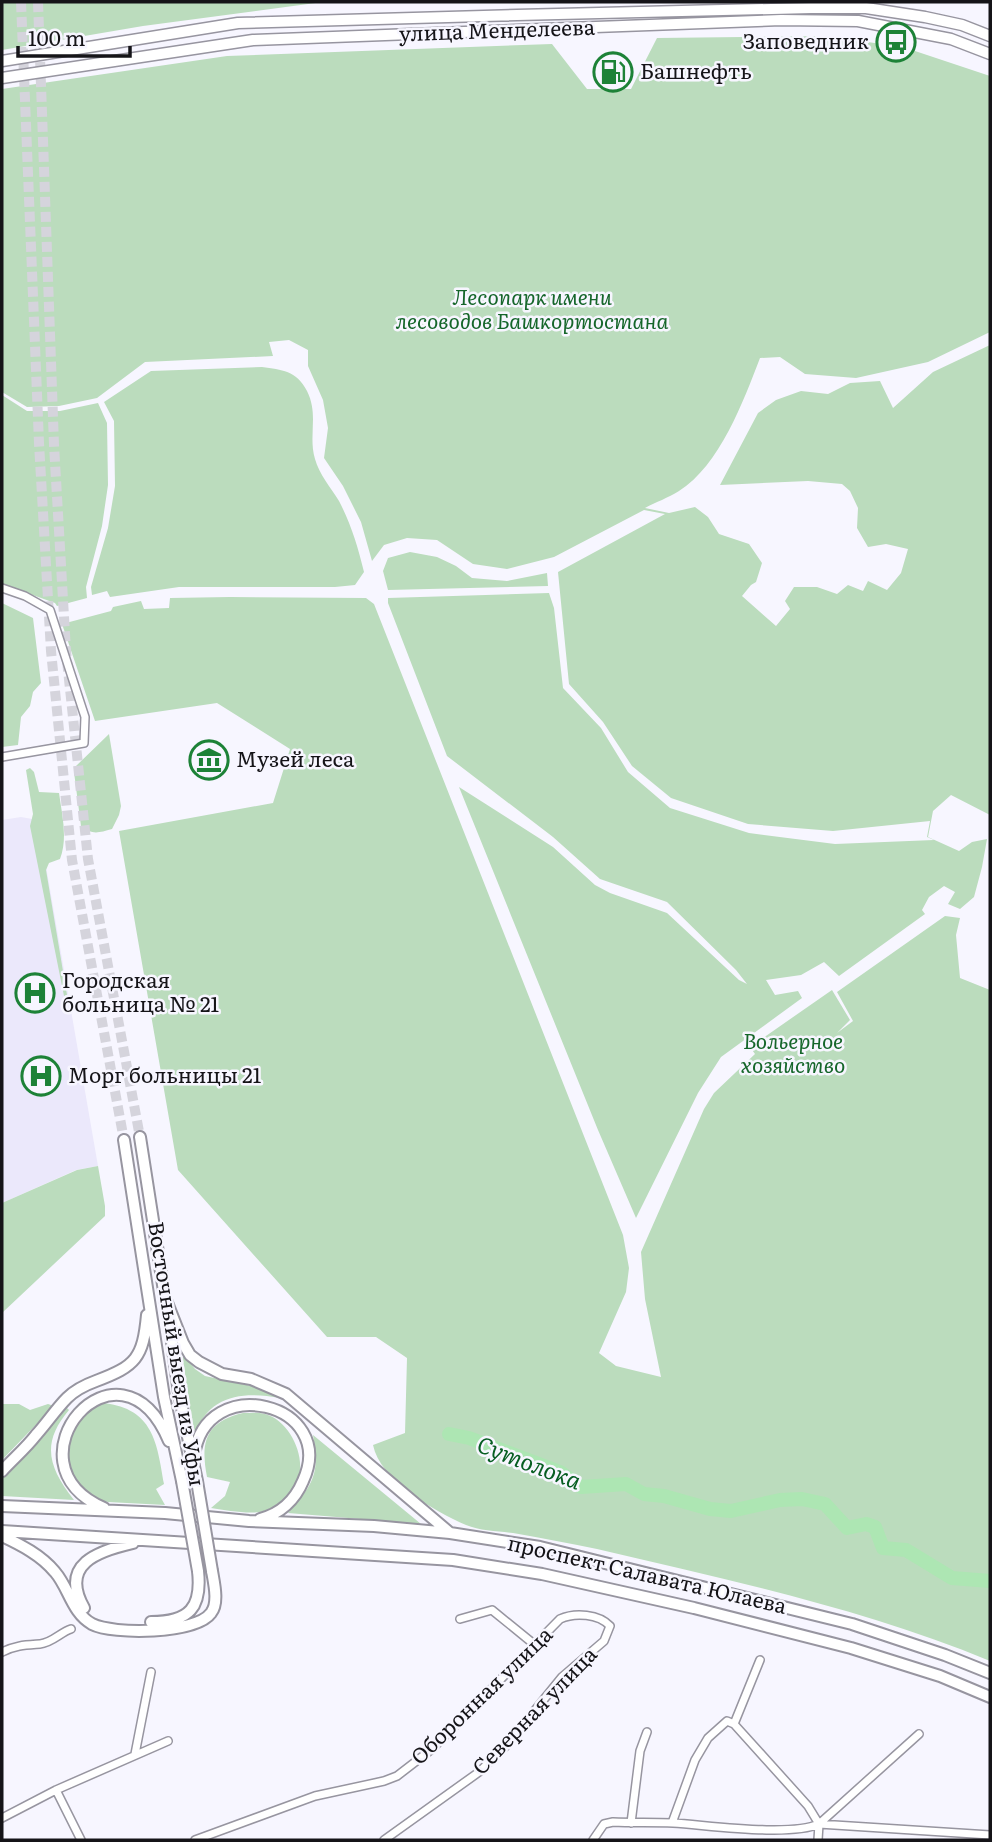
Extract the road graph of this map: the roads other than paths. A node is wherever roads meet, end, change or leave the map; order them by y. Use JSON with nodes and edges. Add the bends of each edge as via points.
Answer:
{"nodes":[{"id":1,"x":990,"y":36,"type":"edge"},
{"id":2,"x":990,"y":54,"type":"edge"},
{"id":3,"x":2,"y":61,"type":"edge"},
{"id":4,"x":2,"y":78,"type":"edge"},
{"id":5,"x":2,"y":588,"type":"edge"},
{"id":6,"x":2,"y":757,"type":"edge"},
{"id":7,"x":140,"y":1137,"type":"tunnel mouth"},
{"id":8,"x":124,"y":1140,"type":"tunnel mouth"},
{"id":9,"x":166,"y":1300,"type":"junction"},
{"id":10,"x":150,"y":1302,"type":"junction"},
{"id":11,"x":193,"y":1459,"type":"junction"},
{"id":12,"x":179,"y":1465,"type":"junction"},
{"id":13,"x":2,"y":1471,"type":"edge"},
{"id":14,"x":2,"y":1506,"type":"edge"},
{"id":15,"x":114,"y":1511,"type":"junction"},
{"id":16,"x":249,"y":1521,"type":"junction"},
{"id":17,"x":2,"y":1533,"type":"edge"},
{"id":18,"x":450,"y":1534,"type":"junction"},
{"id":19,"x":145,"y":1540,"type":"junction"},
{"id":20,"x":460,"y":1619,"type":"dead end"},
{"id":21,"x":610,"y":1626,"type":"joint"},
{"id":22,"x":71,"y":1629,"type":"dead end"},
{"id":23,"x":535,"y":1645,"type":"junction"},
{"id":24,"x":2,"y":1652,"type":"edge"},
{"id":25,"x":760,"y":1660,"type":"dead end"},
{"id":26,"x":151,"y":1672,"type":"dead end"},
{"id":27,"x":990,"y":1673,"type":"edge"},
{"id":28,"x":990,"y":1697,"type":"edge"},
{"id":29,"x":734,"y":1724,"type":"junction"},
{"id":30,"x":647,"y":1732,"type":"dead end"},
{"id":31,"x":919,"y":1734,"type":"dead end"},
{"id":32,"x":168,"y":1741,"type":"dead end"},
{"id":33,"x":135,"y":1754,"type":"junction"},
{"id":34,"x":56,"y":1790,"type":"junction"},
{"id":35,"x":2,"y":1818,"type":"edge"},
{"id":36,"x":631,"y":1823,"type":"junction"},
{"id":37,"x":672,"y":1823,"type":"junction"},
{"id":38,"x":819,"y":1824,"type":"junction"},
{"id":39,"x":990,"y":1835,"type":"edge"},
{"id":40,"x":81,"y":1840,"type":"edge"},
{"id":41,"x":195,"y":1840,"type":"edge"},
{"id":42,"x":384,"y":1840,"type":"edge"},
{"id":43,"x":593,"y":1840,"type":"edge"},
{"id":44,"x":818,"y":1840,"type":"edge"}],
"edges":[{"from":1,"to":3,"type":"main road","name":"улица Менделеева","via":[[962,25],[866,8],[475,16],[238,23]]},
{"from":2,"to":4,"type":"main road","name":"улица Менделеева","via":[[951,39],[858,21],[781,20],[253,40]]},
{"from":5,"to":6,"type":"street","via":[[50,610],[85,717],[84,743]]},
{"from":7,"to":9,"type":"main road","name":"Восточный выезд из Уфы"},
{"from":8,"to":10,"type":"main road","name":"Восточный выезд из Уфы"},
{"from":9,"to":11,"type":"main road","name":"Восточный выезд из Уфы"},
{"from":9,"to":18,"type":"main road","via":[[183,1343],[199,1362],[286,1394]]},
{"from":10,"to":12,"type":"main road","name":"Восточный выезд из Уфы"},
{"from":10,"to":13,"type":"main road","via":[[146,1337],[138,1356],[114,1375],[69,1396]]},
{"from":11,"to":16,"type":"main road","via":[[208,1424],[239,1405],[267,1406],[299,1428],[309,1456],[298,1494],[267,1517]]},
{"from":11,"to":17,"type":"main road","name":"Восточный выезд из Уфы","bridge":true,"via":[[215,1604],[198,1623],[165,1630],[107,1630],[92,1624],[81,1615],[55,1572]]},
{"from":12,"to":15,"type":"main road","via":[[162,1425],[139,1403],[105,1395],[80,1406],[61,1428],[59,1470],[79,1497]]},
{"from":12,"to":19,"type":"main road","name":"Восточный выезд из Уфы","bridge":true,"via":[[198,1571],[197,1603],[190,1612],[163,1622],[107,1623],[93,1617],[76,1589],[80,1569],[95,1554]]},
{"from":14,"to":15,"type":"main road","name":"проспект Салавата Юлаева"},
{"from":15,"to":16,"type":"main road","name":"проспект Салавата Юлаева"},
{"from":16,"to":18,"type":"main road","name":"проспект Салавата Юлаева"},
{"from":17,"to":19,"type":"main road","name":"проспект Салавата Юлаева"},
{"from":18,"to":27,"type":"main road","name":"проспект Салавата Юлаева","via":[[540,1546],[838,1621]]},
{"from":19,"to":28,"type":"main road","name":"проспект Салавата Юлаева","via":[[453,1560],[542,1574],[851,1648]]},
{"from":20,"to":23,"type":"street","via":[[492,1610]]},
{"from":21,"to":23,"type":"street","name":"Оборонная улица","via":[[590,1616],[569,1615]]},
{"from":21,"to":42,"type":"street","name":"Северная улица","via":[[604,1640],[562,1677],[506,1746],[427,1812]]},
{"from":22,"to":24,"type":"street","via":[[42,1644],[17,1645]]},
{"from":23,"to":41,"type":"street","name":"Оборонная улица","via":[[432,1749],[397,1776],[315,1796]]},
{"from":25,"to":29,"type":"street"},
{"from":26,"to":33,"type":"street"},
{"from":29,"to":37,"type":"street","via":[[727,1721],[708,1738]]},
{"from":29,"to":38,"type":"street","via":[[792,1786]]},
{"from":30,"to":36,"type":"street","via":[[640,1751]]},
{"from":31,"to":38,"type":"street"},
{"from":32,"to":33,"type":"street"},
{"from":33,"to":34,"type":"street"},
{"from":34,"to":35,"type":"street"},
{"from":34,"to":40,"type":"street"},
{"from":36,"to":37,"type":"street"},
{"from":36,"to":43,"type":"street","via":[[604,1824]]},
{"from":37,"to":38,"type":"street","via":[[808,1829]]},
{"from":38,"to":39,"type":"street"},
{"from":38,"to":44,"type":"street"}]}
